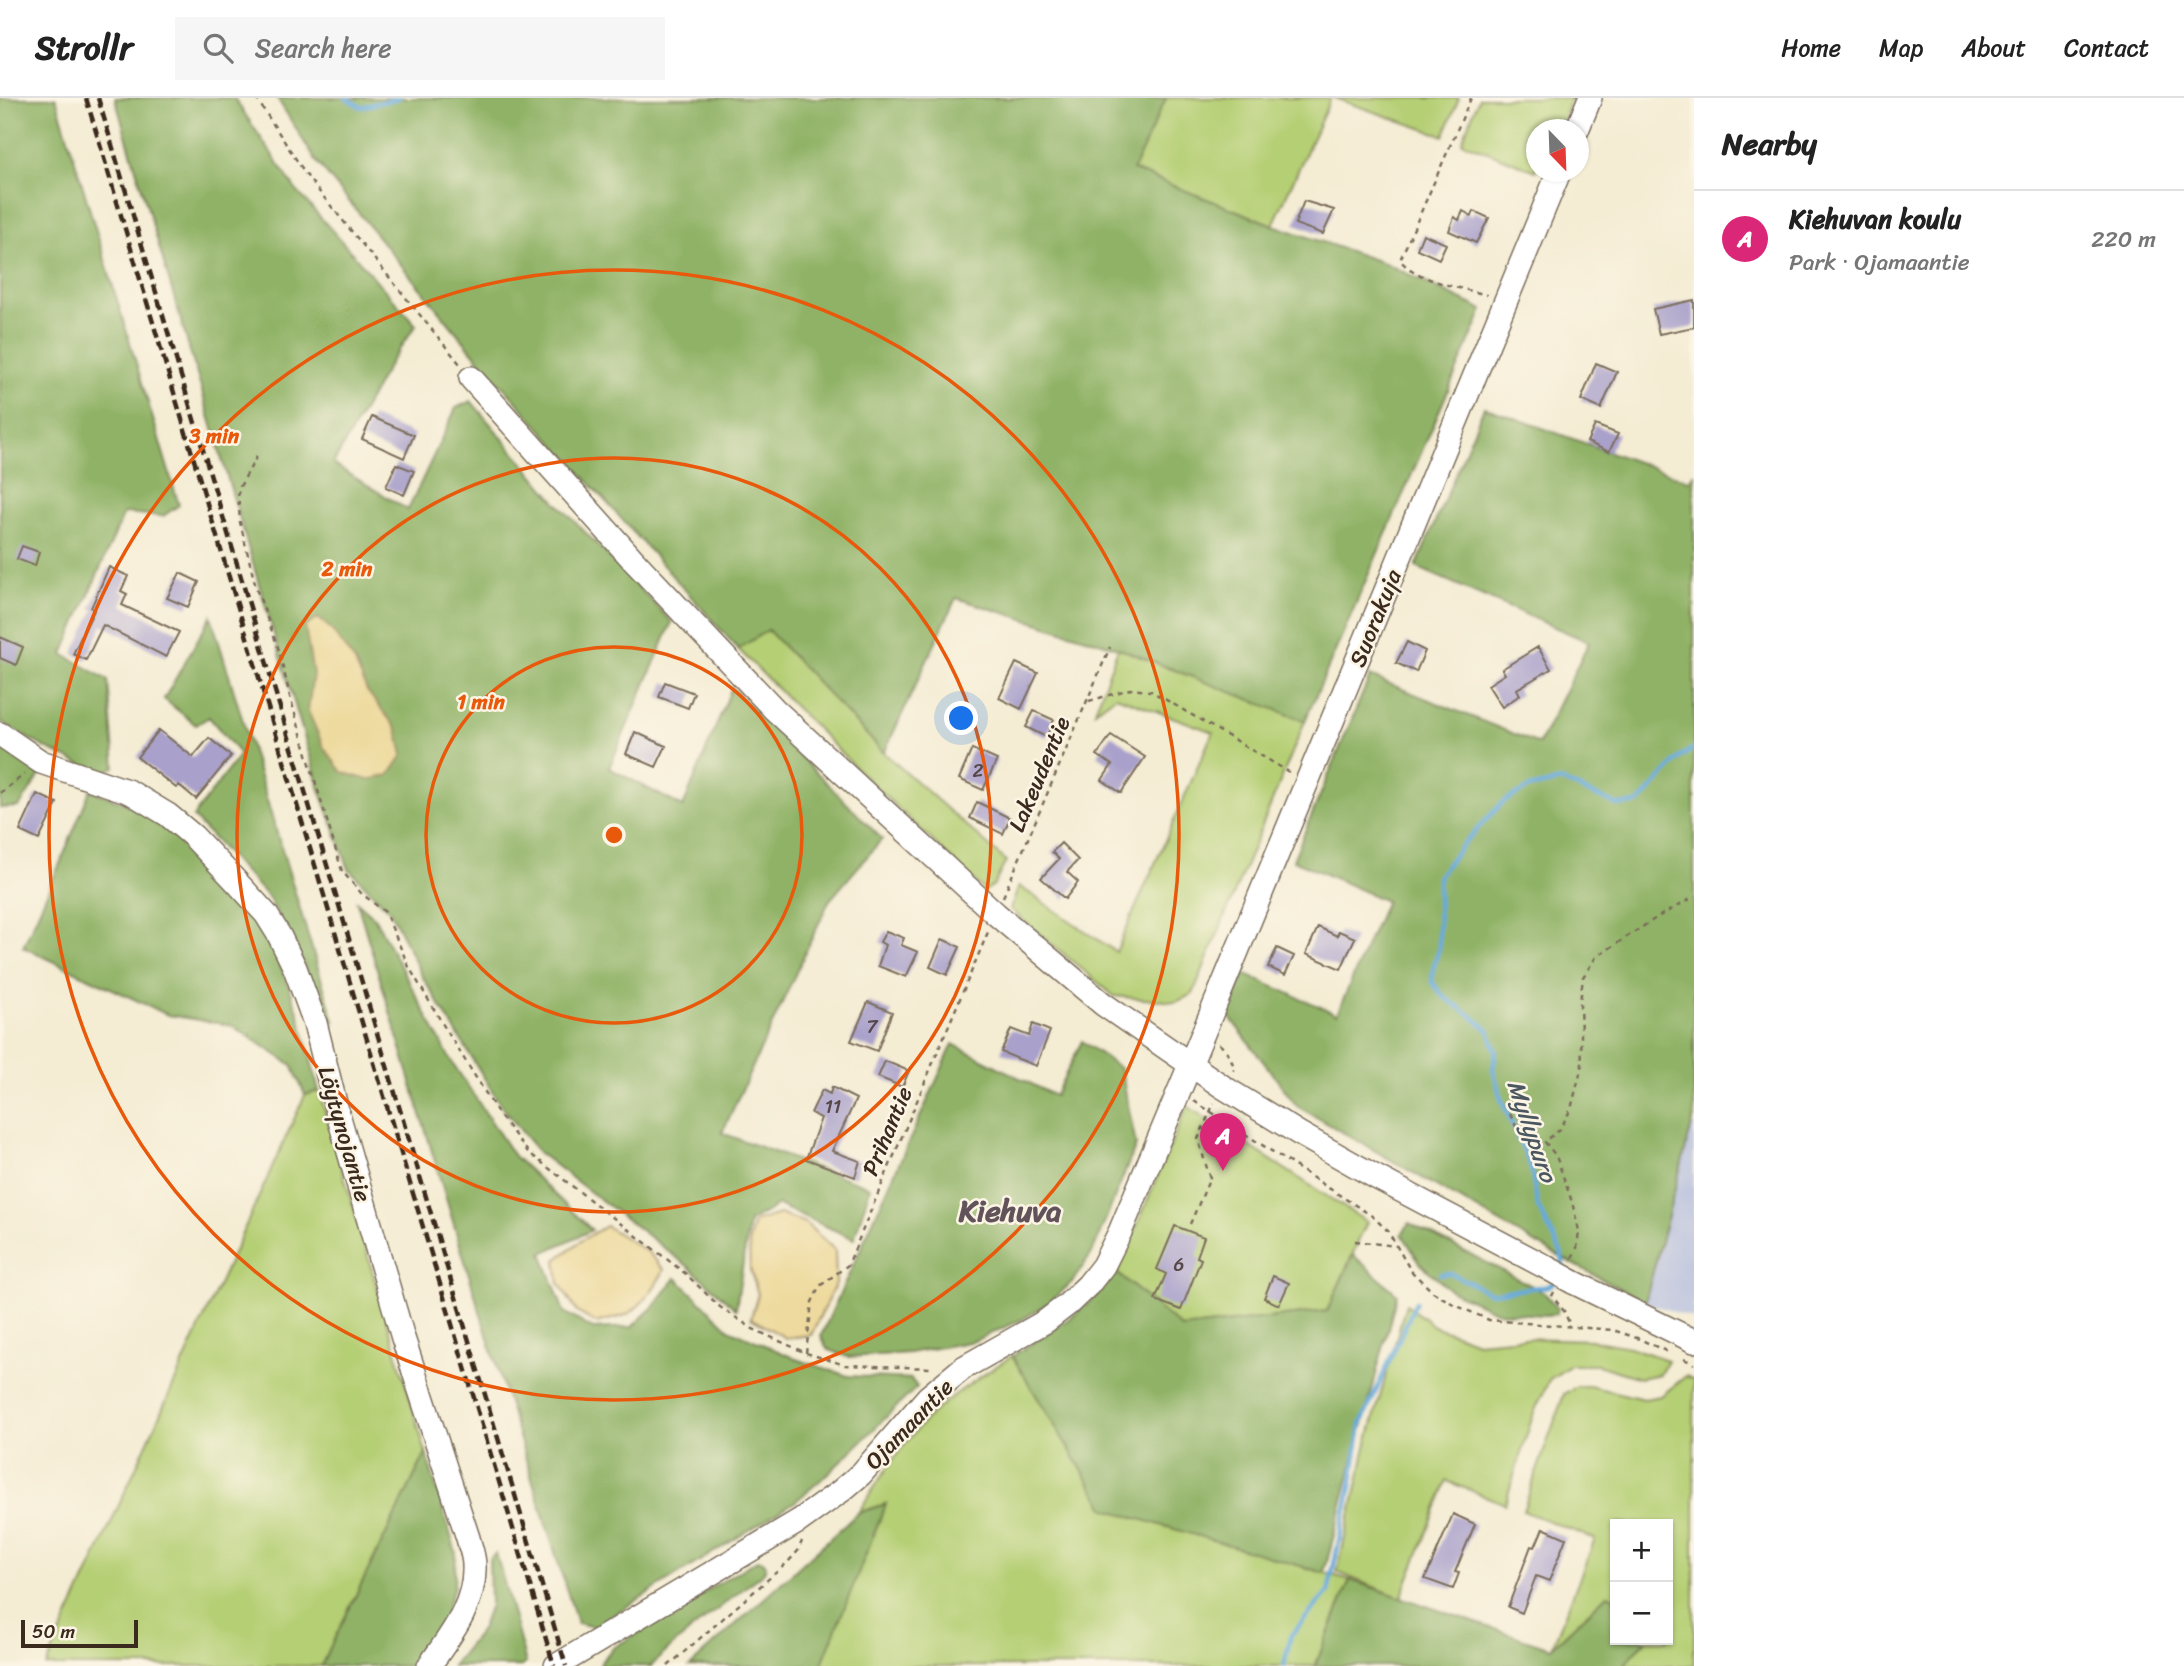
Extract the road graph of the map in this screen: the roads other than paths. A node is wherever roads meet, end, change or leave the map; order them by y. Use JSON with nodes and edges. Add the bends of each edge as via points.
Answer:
{"nodes":[{"id":1,"x":1590,"y":98,"type":"edge"},
{"id":2,"x":1581,"y":119,"type":"edge"},
{"id":3,"x":1555,"y":182,"type":"edge"},
{"id":4,"x":471,"y":377,"type":"road end"},
{"id":5,"x":0,"y":734,"type":"edge"},
{"id":6,"x":1190,"y":1065,"type":"junction"},
{"id":7,"x":1687,"y":1349,"type":"edge"},
{"id":8,"x":429,"y":1666,"type":"edge"},
{"id":9,"x":556,"y":1666,"type":"edge"}],
"edges":[{"from":1,"to":2,"type":"street"},
{"from":3,"to":6,"type":"street","name":"Suorakuja"},
{"from":4,"to":6,"type":"street","via":[[636,563],[774,709],[996,914],[1103,1004]]},
{"from":5,"to":8,"type":"street","name":"Löytynojantie","via":[[41,762],[130,792],[168,815],[266,915],[295,968],[474,1565],[471,1596],[457,1627]]},
{"from":6,"to":7,"type":"street","via":[[1300,1134],[1561,1273]]},
{"from":6,"to":9,"type":"street","name":"Ojamaantie","via":[[1103,1266],[1068,1304],[955,1374],[928,1397],[861,1474],[799,1521]]}]}
